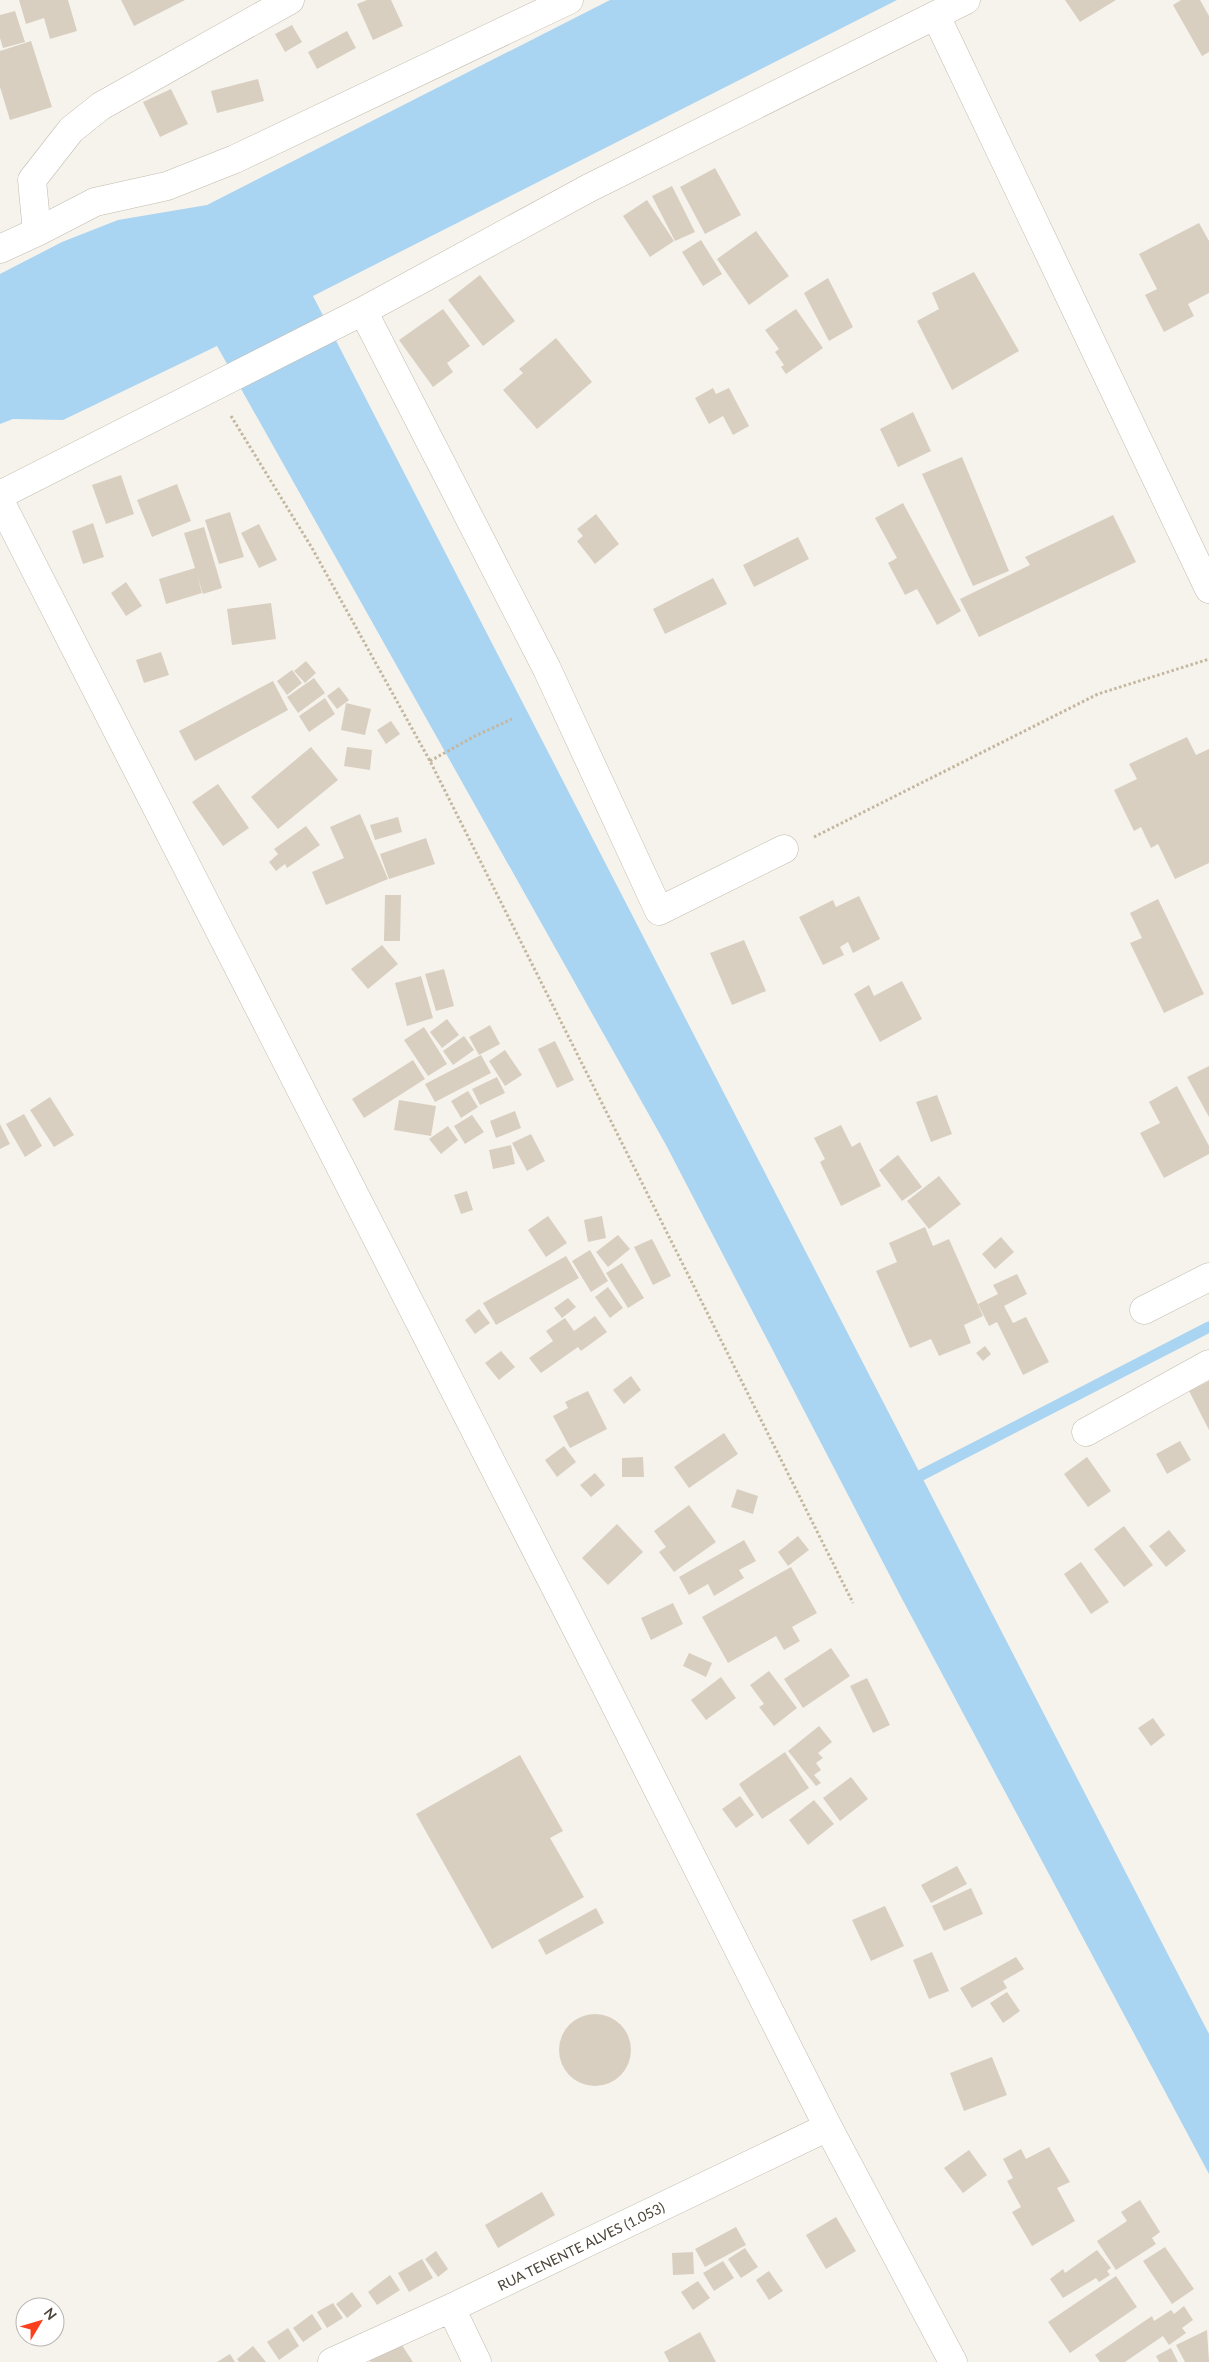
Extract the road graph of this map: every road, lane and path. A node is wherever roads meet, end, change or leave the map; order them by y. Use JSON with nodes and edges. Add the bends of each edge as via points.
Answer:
{"nodes":[{"id":1,"x":290,"y":0,"type":"edge"},
{"id":2,"x":569,"y":0,"type":"edge"},
{"id":3,"x":966,"y":0,"type":"edge"},
{"id":4,"x":936,"y":16,"type":"junction"},
{"id":5,"x":37,"y":232,"type":"junction"},
{"id":6,"x":0,"y":249,"type":"edge"},
{"id":7,"x":363,"y":311,"type":"junction"},
{"id":8,"x":218,"y":383,"type":"junction"},
{"id":9,"x":0,"y":495,"type":"edge"},
{"id":10,"x":0,"y":501,"type":"edge"},
{"id":11,"x":1209,"y":589,"type":"edge"},
{"id":12,"x":1209,"y":659,"type":"edge"},
{"id":13,"x":512,"y":719,"type":"dead end"},
{"id":14,"x":430,"y":761,"type":"junction"},
{"id":15,"x":784,"y":849,"type":"joint"},
{"id":16,"x":1209,"y":1277,"type":"edge"},
{"id":17,"x":1144,"y":1310,"type":"dead end"},
{"id":18,"x":1209,"y":1364,"type":"edge"},
{"id":19,"x":1086,"y":1432,"type":"dead end"},
{"id":20,"x":853,"y":1603,"type":"dead end"},
{"id":21,"x":828,"y":2127,"type":"junction"},
{"id":22,"x":451,"y":2308,"type":"junction"},
{"id":23,"x":332,"y":2362,"type":"edge"},
{"id":24,"x":477,"y":2362,"type":"edge"},
{"id":25,"x":953,"y":2362,"type":"edge"}],
"edges":[{"from":1,"to":5,"type":"street","via":[[100,106],[70,130],[32,180]]},
{"from":2,"to":5,"type":"street","via":[[236,159],[167,186],[95,202]]},
{"from":3,"to":4,"type":"street"},
{"from":4,"to":7,"type":"street","via":[[589,188]]},
{"from":4,"to":11,"type":"street"},
{"from":5,"to":6,"type":"street"},
{"from":7,"to":8,"type":"street"},
{"from":7,"to":15,"type":"street","via":[[547,669],[659,911]]},
{"from":8,"to":9,"type":"street"},
{"from":8,"to":14,"type":"path"},
{"from":10,"to":21,"type":"street","via":[[592,1658]]},
{"from":12,"to":15,"type":"path","via":[[1098,694],[809,840]]},
{"from":13,"to":14,"type":"path"},
{"from":14,"to":20,"type":"path"},
{"from":16,"to":17,"type":"street"},
{"from":18,"to":19,"type":"street"},
{"from":21,"to":22,"type":"street","name":"RUA TENENTE ALVES (1.053)"},
{"from":21,"to":25,"type":"street"},
{"from":22,"to":23,"type":"street","name":"RUA TENENTE ALVES (1.053)"},
{"from":22,"to":24,"type":"street"}]}
